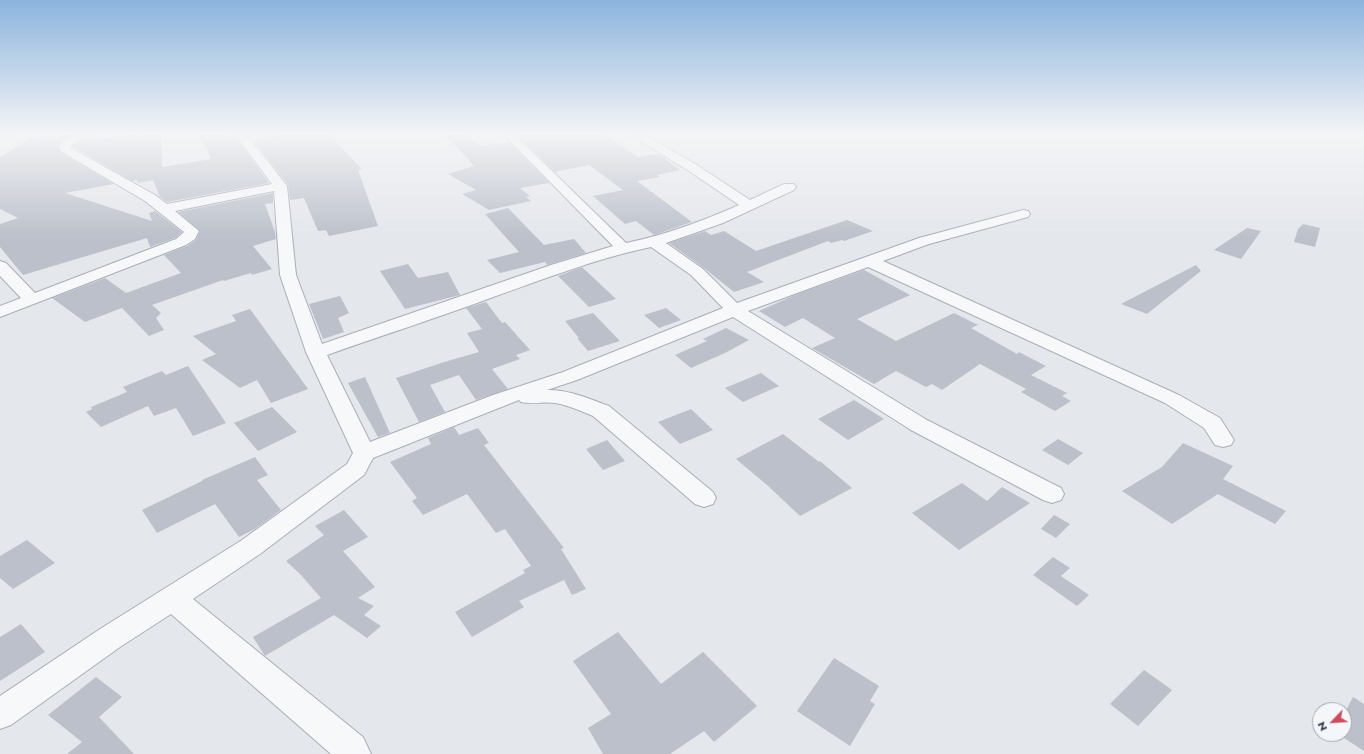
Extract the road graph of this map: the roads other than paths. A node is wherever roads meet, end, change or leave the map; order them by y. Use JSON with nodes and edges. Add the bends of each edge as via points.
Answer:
{"nodes":[{"id":1,"x":98,"y":168,"type":"edge"},
{"id":2,"x":267,"y":168,"type":"edge"},
{"id":3,"x":542,"y":168,"type":"edge"},
{"id":4,"x":693,"y":168,"type":"edge"},
{"id":5,"x":280,"y":186,"type":"junction"},
{"id":6,"x":789,"y":187,"type":"dead end"},
{"id":7,"x":750,"y":206,"type":"junction"},
{"id":8,"x":165,"y":209,"type":"junction"},
{"id":9,"x":1023,"y":214,"type":"dead end"},
{"id":10,"x":654,"y":242,"type":"junction"},
{"id":11,"x":623,"y":248,"type":"junction"},
{"id":12,"x":869,"y":261,"type":"junction"},
{"id":13,"x":0,"y":266,"type":"edge"},
{"id":14,"x":32,"y":300,"type":"junction"},
{"id":15,"x":734,"y":310,"type":"junction"},
{"id":16,"x":0,"y":312,"type":"edge"},
{"id":17,"x":316,"y":352,"type":"junction"},
{"id":18,"x":500,"y":399,"type":"junction"},
{"id":19,"x":1223,"y":440,"type":"dead end"},
{"id":20,"x":364,"y":453,"type":"junction"},
{"id":21,"x":1052,"y":494,"type":"dead end"},
{"id":22,"x":704,"y":498,"type":"dead end"},
{"id":23,"x":172,"y":598,"type":"junction"},
{"id":24,"x":0,"y":714,"type":"edge"},
{"id":25,"x":354,"y":754,"type":"edge"}],
"edges":[{"from":1,"to":8,"type":"street"},
{"from":2,"to":5,"type":"street"},
{"from":3,"to":11,"type":"street"},
{"from":4,"to":7,"type":"street"},
{"from":5,"to":8,"type":"street"},
{"from":5,"to":17,"type":"street","via":[[288,275]]},
{"from":6,"to":7,"type":"street"},
{"from":7,"to":10,"type":"street"},
{"from":8,"to":14,"type":"street","via":[[192,231],[190,236],[181,242]]},
{"from":9,"to":12,"type":"street","via":[[924,241]]},
{"from":10,"to":11,"type":"street"},
{"from":10,"to":15,"type":"street","via":[[697,272]]},
{"from":11,"to":17,"type":"street","via":[[557,268]]},
{"from":12,"to":15,"type":"street"},
{"from":12,"to":19,"type":"street","via":[[1172,399],[1212,423]]},
{"from":13,"to":14,"type":"street"},
{"from":14,"to":16,"type":"street"},
{"from":15,"to":18,"type":"street","via":[[570,376]]},
{"from":15,"to":21,"type":"street","via":[[919,425]]},
{"from":17,"to":20,"type":"street"},
{"from":18,"to":20,"type":"street"},
{"from":18,"to":22,"type":"street","via":[[554,396],[581,402],[601,412]]},
{"from":20,"to":23,"type":"street","via":[[356,469],[251,547]]},
{"from":23,"to":24,"type":"street"},
{"from":23,"to":25,"type":"street"}]}
